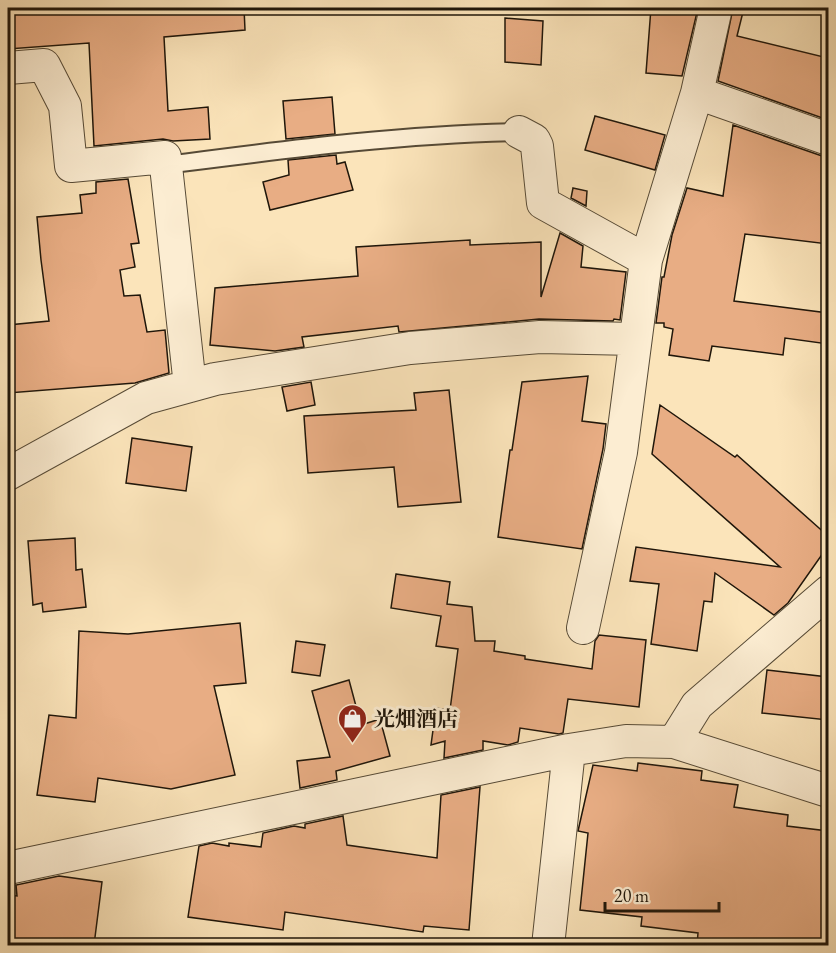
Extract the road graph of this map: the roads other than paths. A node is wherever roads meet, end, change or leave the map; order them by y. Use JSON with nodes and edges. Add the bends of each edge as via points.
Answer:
{"nodes":[{"id":1,"x":716,"y":8,"type":"edge"},
{"id":2,"x":8,"y":68,"type":"edge"},
{"id":3,"x":697,"y":93,"type":"junction"},
{"id":4,"x":519,"y":132,"type":"joint"},
{"id":5,"x":828,"y":139,"type":"edge"},
{"id":6,"x":166,"y":165,"type":"junction"},
{"id":7,"x":645,"y":260,"type":"junction"},
{"id":8,"x":635,"y":339,"type":"junction"},
{"id":9,"x":190,"y":386,"type":"junction"},
{"id":10,"x":8,"y":474,"type":"edge"},
{"id":11,"x":828,"y":592,"type":"edge"},
{"id":12,"x":583,"y":627,"type":"dead end"},
{"id":13,"x":674,"y":742,"type":"junction"},
{"id":14,"x":568,"y":750,"type":"junction"},
{"id":15,"x":828,"y":791,"type":"edge"},
{"id":16,"x":8,"y":868,"type":"edge"},
{"id":17,"x":548,"y":945,"type":"edge"}],
"edges":[{"from":1,"to":3,"type":"street"},
{"from":2,"to":6,"type":"street","via":[[44,65],[65,106],[71,166],[165,158]]},
{"from":3,"to":5,"type":"street"},
{"from":3,"to":7,"type":"street"},
{"from":4,"to":6,"type":"lane","via":[[318,146]]},
{"from":4,"to":7,"type":"street","via":[[537,146],[543,203]]},
{"from":6,"to":9,"type":"street"},
{"from":7,"to":8,"type":"street"},
{"from":8,"to":9,"type":"street","via":[[540,337],[410,348]]},
{"from":8,"to":12,"type":"street","via":[[621,452]]},
{"from":9,"to":10,"type":"street","via":[[146,398]]},
{"from":11,"to":13,"type":"street","via":[[697,705]]},
{"from":13,"to":14,"type":"street","via":[[626,741]]},
{"from":13,"to":15,"type":"street"},
{"from":14,"to":16,"type":"street"},
{"from":14,"to":17,"type":"street"}]}
